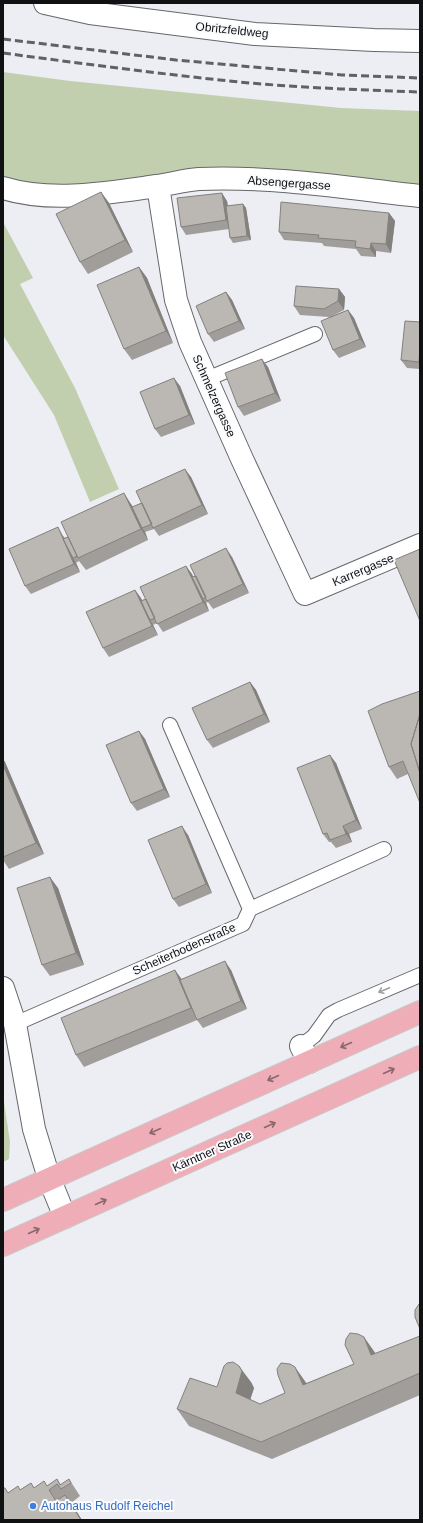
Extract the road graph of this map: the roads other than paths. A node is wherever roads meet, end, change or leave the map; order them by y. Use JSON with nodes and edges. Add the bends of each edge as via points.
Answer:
{"nodes":[{"id":1,"x":45,"y":3,"type":"edge"},
{"id":2,"x":420,"y":41,"type":"edge"},
{"id":3,"x":158,"y":186,"type":"junction"},
{"id":4,"x":3,"y":188,"type":"edge"},
{"id":5,"x":420,"y":196,"type":"edge"},
{"id":6,"x":315,"y":334,"type":"dead end"},
{"id":7,"x":207,"y":379,"type":"junction"},
{"id":8,"x":420,"y":545,"type":"edge"},
{"id":9,"x":305,"y":594,"type":"joint"},
{"id":10,"x":170,"y":725,"type":"dead end"},
{"id":11,"x":384,"y":849,"type":"dead end"},
{"id":12,"x":250,"y":909,"type":"junction"},
{"id":13,"x":420,"y":975,"type":"edge"},
{"id":14,"x":3,"y":988,"type":"edge"},
{"id":15,"x":420,"y":1012,"type":"edge"},
{"id":16,"x":15,"y":1024,"type":"junction"},
{"id":17,"x":305,"y":1054,"type":"junction"},
{"id":18,"x":420,"y":1057,"type":"edge"},
{"id":19,"x":49,"y":1178,"type":"junction"},
{"id":20,"x":3,"y":1200,"type":"edge"},
{"id":21,"x":65,"y":1217,"type":"junction"},
{"id":22,"x":3,"y":1245,"type":"edge"}],
"edges":[{"from":1,"to":2,"type":"street","name":"Obritzfeldweg","via":[[90,13],[255,34]]},
{"from":3,"to":4,"type":"street","via":[[64,196],[21,193]]},
{"from":3,"to":5,"type":"street","name":"Absengergasse","via":[[198,179],[273,180]]},
{"from":3,"to":7,"type":"street","name":"Schmelzergasse","via":[[176,300],[190,342]]},
{"from":6,"to":7,"type":"lane"},
{"from":7,"to":9,"type":"street","name":"Schmelzergasse"},
{"from":8,"to":9,"type":"street","name":"Karrergasse"},
{"from":10,"to":12,"type":"lane"},
{"from":11,"to":12,"type":"lane"},
{"from":12,"to":16,"type":"lane","name":"Scheiterbodenstraße","via":[[243,924]]},
{"from":13,"to":17,"type":"lane","one_way":true,"via":[[329,1015]]},
{"from":14,"to":16,"type":"street"},
{"from":15,"to":17,"type":"main road","one_way":true},
{"from":16,"to":19,"type":"street","via":[[34,1129]]},
{"from":17,"to":19,"type":"main road","one_way":true},
{"from":21,"to":18,"type":"main road","name":"Kärntner Straße","one_way":true},
{"from":19,"to":20,"type":"main road"},
{"from":19,"to":21,"type":"street"},
{"from":22,"to":21,"type":"main road","name":"Kärntner Straße","one_way":true}]}
